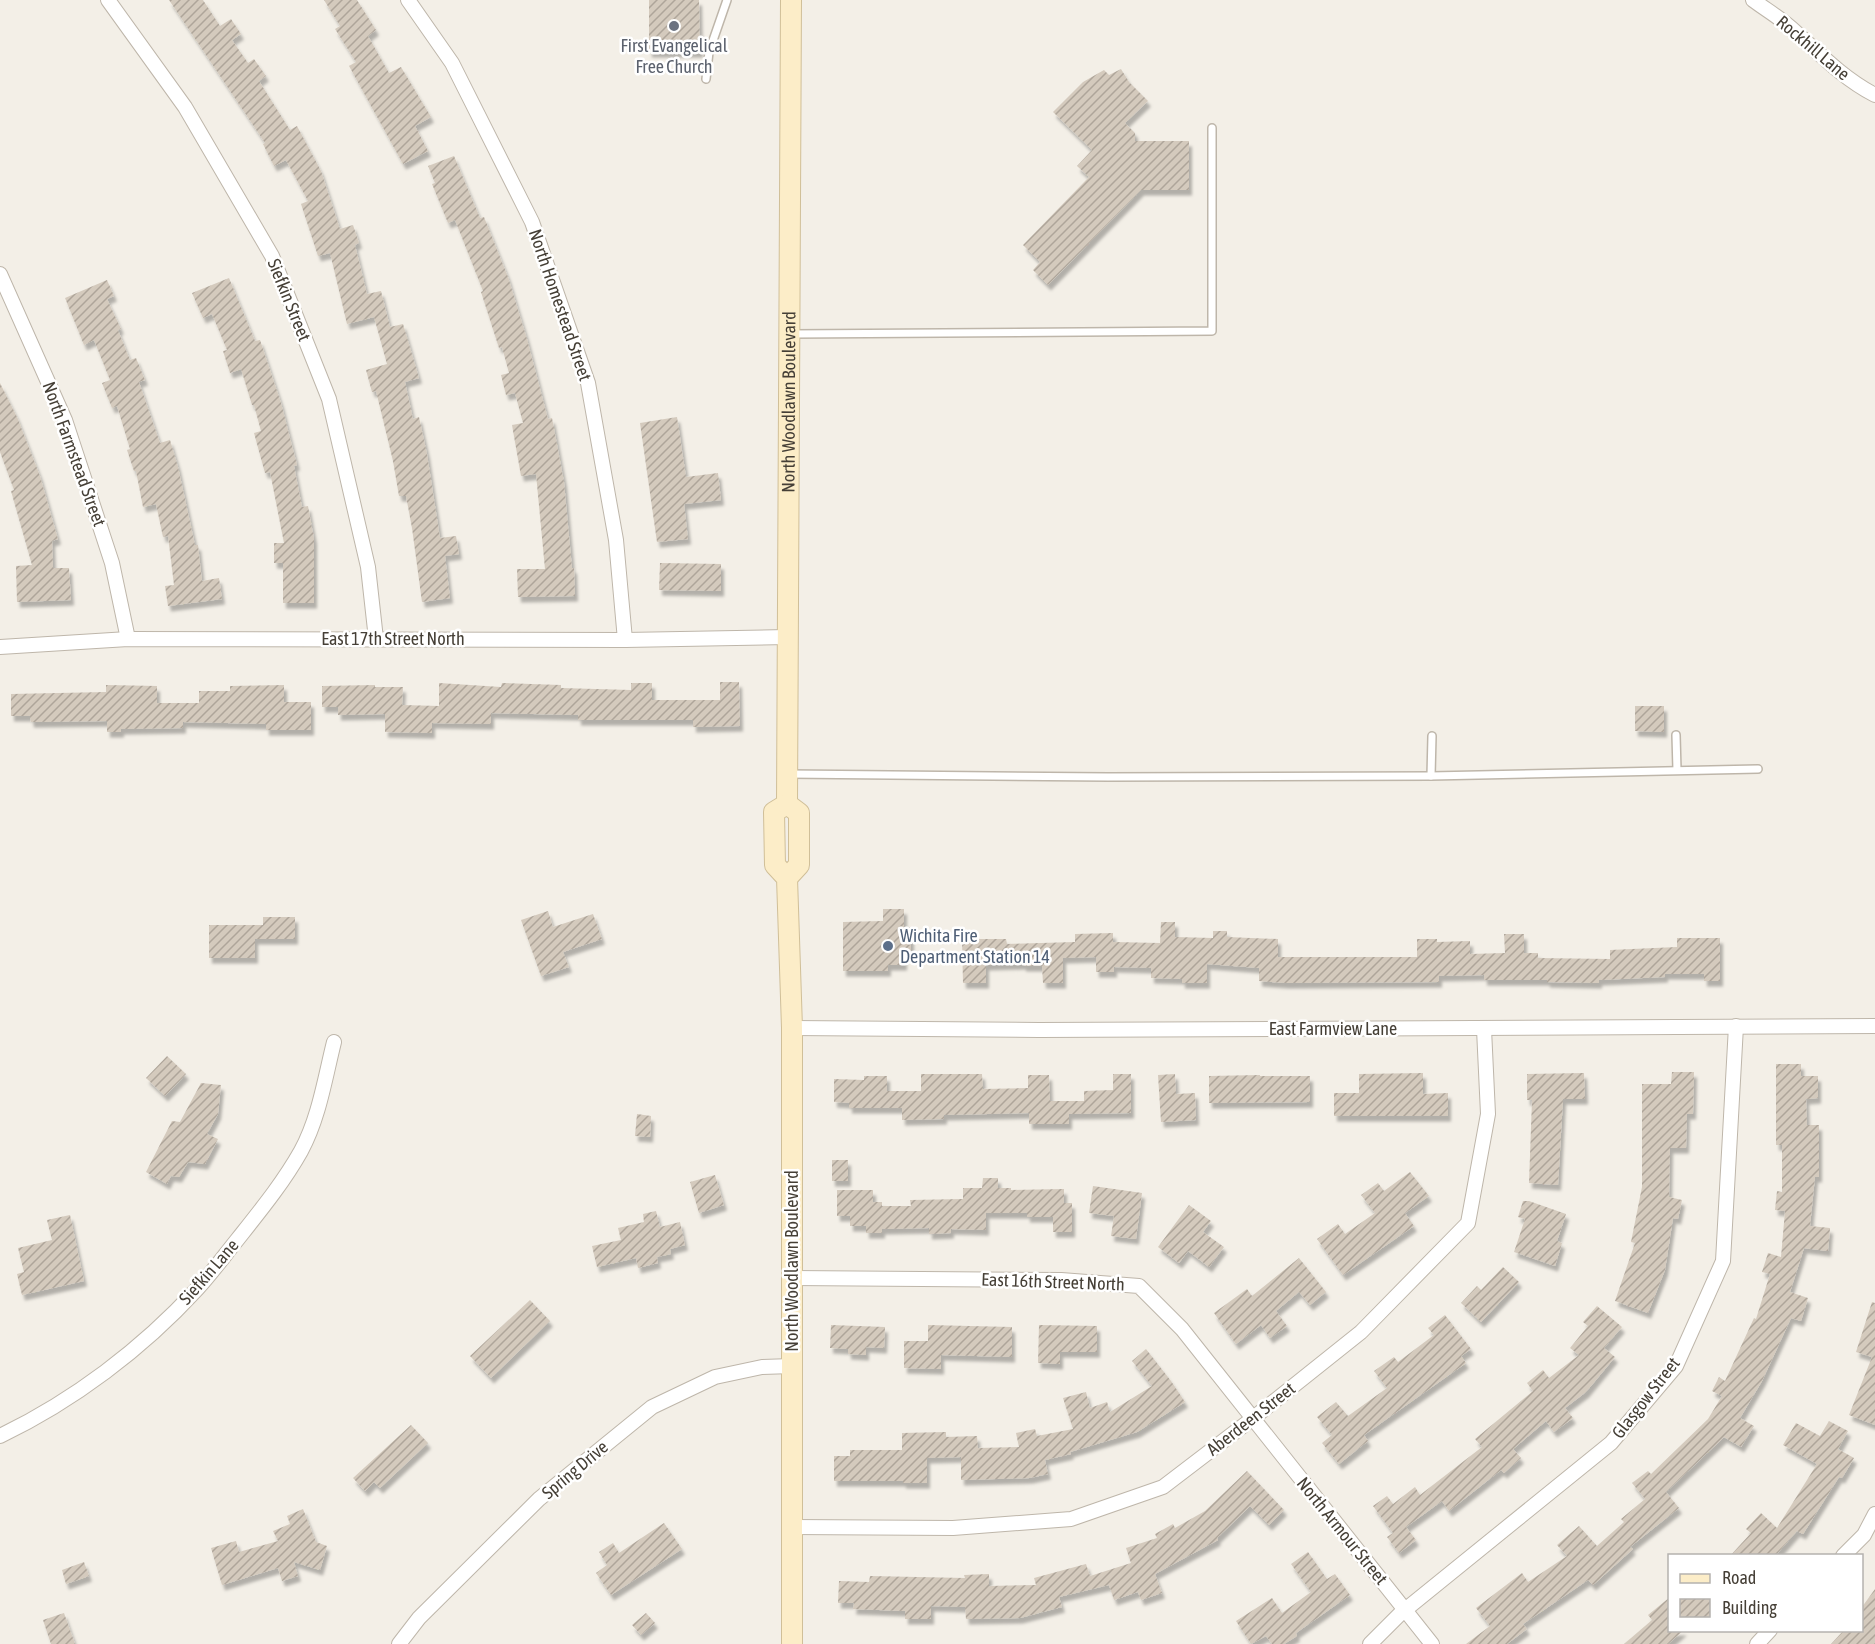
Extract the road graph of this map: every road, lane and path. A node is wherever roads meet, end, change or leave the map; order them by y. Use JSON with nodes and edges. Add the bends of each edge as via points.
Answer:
{"nodes":[{"id":1,"x":108,"y":0,"type":"edge"},
{"id":2,"x":408,"y":0,"type":"edge"},
{"id":3,"x":727,"y":0,"type":"edge"},
{"id":4,"x":792,"y":0,"type":"edge"},
{"id":5,"x":1753,"y":0,"type":"edge"},
{"id":6,"x":706,"y":79,"type":"dead end"},
{"id":7,"x":1875,"y":95,"type":"edge"},
{"id":8,"x":1212,"y":128,"type":"dead end"},
{"id":9,"x":0,"y":274,"type":"edge"},
{"id":10,"x":789,"y":334,"type":"junction"},
{"id":11,"x":787,"y":637,"type":"junction"},
{"id":12,"x":128,"y":639,"type":"junction"},
{"id":13,"x":376,"y":639,"type":"junction"},
{"id":14,"x":625,"y":640,"type":"junction"},
{"id":15,"x":0,"y":647,"type":"edge"},
{"id":16,"x":1676,"y":735,"type":"dead end"},
{"id":17,"x":1432,"y":736,"type":"dead end"},
{"id":18,"x":1758,"y":769,"type":"dead end"},
{"id":19,"x":1677,"y":771,"type":"junction"},
{"id":20,"x":786,"y":774,"type":"junction"},
{"id":21,"x":1431,"y":776,"type":"junction"},
{"id":22,"x":1736,"y":1026,"type":"junction"},
{"id":23,"x":1875,"y":1026,"type":"edge"},
{"id":24,"x":792,"y":1028,"type":"junction"},
{"id":25,"x":1484,"y":1029,"type":"junction"},
{"id":26,"x":334,"y":1042,"type":"dead end"},
{"id":27,"x":792,"y":1278,"type":"junction"},
{"id":28,"x":792,"y":1366,"type":"junction"},
{"id":29,"x":1252,"y":1419,"type":"junction"},
{"id":30,"x":0,"y":1436,"type":"edge"},
{"id":31,"x":1875,"y":1514,"type":"edge"},
{"id":32,"x":792,"y":1527,"type":"junction"},
{"id":33,"x":1845,"y":1554,"type":"edge"},
{"id":34,"x":1405,"y":1610,"type":"junction"},
{"id":35,"x":1768,"y":1632,"type":"edge"},
{"id":36,"x":399,"y":1644,"type":"edge"},
{"id":37,"x":792,"y":1644,"type":"edge"},
{"id":38,"x":1370,"y":1644,"type":"edge"},
{"id":39,"x":1432,"y":1644,"type":"edge"},
{"id":40,"x":1757,"y":1644,"type":"edge"}],
"edges":[{"from":1,"to":13,"type":"street","name":"Siefkin Street","via":[[185,107],[272,256],[329,399],[368,567]]},
{"from":2,"to":14,"type":"street","name":"North Homestead Street","via":[[452,63],[532,222],[588,383],[616,540]]},
{"from":3,"to":6,"type":"lane","via":[[709,52]]},
{"from":4,"to":10,"type":"main road","name":"North Woodlawn Boulevard"},
{"from":5,"to":7,"type":"street","name":"Rockhill Lane","via":[[1789,25],[1835,68]]},
{"from":8,"to":10,"type":"lane","via":[[1212,331]]},
{"from":9,"to":12,"type":"street","name":"North Farmstead Street","via":[[65,420],[112,563]]},
{"from":10,"to":11,"type":"main road","name":"North Woodlawn Boulevard"},
{"from":11,"to":14,"type":"street","name":"East 17th Street North"},
{"from":11,"to":20,"type":"main road","name":"North Woodlawn Boulevard"},
{"from":12,"to":13,"type":"street","name":"East 17th Street North"},
{"from":12,"to":15,"type":"street","name":"East 17th Street North"},
{"from":13,"to":14,"type":"street","name":"East 17th Street North"},
{"from":16,"to":19,"type":"lane"},
{"from":17,"to":21,"type":"lane"},
{"from":18,"to":19,"type":"lane"},
{"from":19,"to":21,"type":"lane"},
{"from":20,"to":21,"type":"lane"},
{"from":20,"to":24,"type":"main road","name":"North Woodlawn Boulevard","via":[[786,804],[774,812],[775,865],[787,878]]},
{"from":22,"to":23,"type":"street","name":"East Farmview Lane"},
{"from":22,"to":25,"type":"street","name":"East Farmview Lane"},
{"from":22,"to":34,"type":"street","name":"Glasgow Street","via":[[1724,1261],[1676,1366],[1611,1443]]},
{"from":24,"to":25,"type":"street","name":"East Farmview Lane"},
{"from":24,"to":27,"type":"main road","name":"North Woodlawn Boulevard"},
{"from":25,"to":29,"type":"street","name":"Aberdeen Street","via":[[1488,1114],[1468,1223],[1361,1332]]},
{"from":26,"to":30,"type":"street","name":"Siefkin Lane","via":[[319,1103],[302,1149],[273,1196],[196,1290],[143,1341],[87,1384]]},
{"from":27,"to":28,"type":"main road","name":"North Woodlawn Boulevard"},
{"from":27,"to":29,"type":"street","name":"East 16th Street North","via":[[1061,1280],[1139,1286],[1182,1329]]},
{"from":28,"to":32,"type":"main road","name":"North Woodlawn Boulevard"},
{"from":28,"to":36,"type":"street","name":"Spring Drive","via":[[762,1367],[715,1377],[652,1407],[539,1499],[419,1618]]},
{"from":29,"to":32,"type":"street","name":"Aberdeen Street","via":[[1163,1487],[1071,1519],[953,1528]]},
{"from":29,"to":34,"type":"street","name":"North Armour Street"},
{"from":31,"to":33,"type":"street","via":[[1863,1535]]},
{"from":32,"to":37,"type":"main road","name":"North Woodlawn Boulevard"},
{"from":34,"to":38,"type":"street","name":"Glasgow Street"},
{"from":34,"to":39,"type":"street","name":"North Armour Street"},
{"from":35,"to":40,"type":"street"}]}
